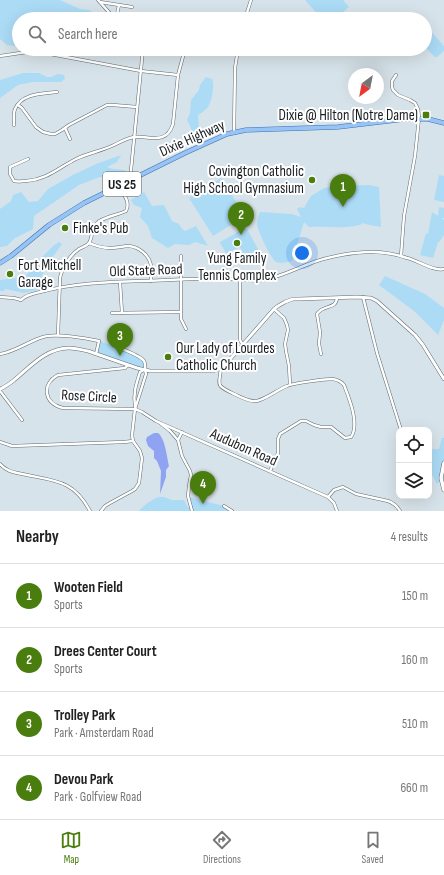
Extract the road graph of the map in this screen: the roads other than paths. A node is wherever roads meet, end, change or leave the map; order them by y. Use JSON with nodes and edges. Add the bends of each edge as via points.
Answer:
{"nodes":[{"id":1,"x":250,"y":0,"type":"edge"},
{"id":2,"x":99,"y":1,"type":"edge"},
{"id":3,"x":119,"y":5,"type":"junction"},
{"id":4,"x":132,"y":7,"type":"dead end"},
{"id":5,"x":109,"y":12,"type":"edge"},
{"id":6,"x":118,"y":12,"type":"edge"},
{"id":7,"x":247,"y":12,"type":"edge"},
{"id":8,"x":12,"y":54,"type":"edge"},
{"id":9,"x":0,"y":56,"type":"edge"},
{"id":10,"x":61,"y":56,"type":"edge"},
{"id":11,"x":142,"y":56,"type":"edge"},
{"id":12,"x":184,"y":56,"type":"edge"},
{"id":13,"x":237,"y":56,"type":"edge"},
{"id":14,"x":141,"y":71,"type":"junction"},
{"id":15,"x":178,"y":75,"type":"junction"},
{"id":16,"x":396,"y":75,"type":"dead end"},
{"id":17,"x":57,"y":92,"type":"dead end"},
{"id":18,"x":18,"y":105,"type":"junction"},
{"id":19,"x":137,"y":107,"type":"junction"},
{"id":20,"x":419,"y":118,"type":"junction"},
{"id":21,"x":444,"y":123,"type":"edge"},
{"id":22,"x":14,"y":125,"type":"dead end"},
{"id":23,"x":65,"y":128,"type":"junction"},
{"id":24,"x":234,"y":132,"type":"junction"},
{"id":25,"x":134,"y":137,"type":"junction"},
{"id":26,"x":70,"y":139,"type":"dead end"},
{"id":27,"x":28,"y":159,"type":"dead end"},
{"id":28,"x":132,"y":179,"type":"junction"},
{"id":29,"x":119,"y":185,"type":"junction"},
{"id":30,"x":89,"y":243,"type":"junction"},
{"id":31,"x":181,"y":256,"type":"dead end"},
{"id":32,"x":400,"y":256,"type":"junction"},
{"id":33,"x":0,"y":262,"type":"edge"},
{"id":34,"x":444,"y":269,"type":"edge"},
{"id":35,"x":181,"y":280,"type":"junction"},
{"id":36,"x":240,"y":280,"type":"junction"},
{"id":37,"x":151,"y":281,"type":"junction"},
{"id":38,"x":120,"y":282,"type":"junction"},
{"id":39,"x":61,"y":287,"type":"junction"},
{"id":40,"x":0,"y":297,"type":"edge"},
{"id":41,"x":363,"y":297,"type":"junction"},
{"id":42,"x":337,"y":298,"type":"junction"},
{"id":43,"x":274,"y":309,"type":"junction"},
{"id":44,"x":181,"y":312,"type":"junction"},
{"id":45,"x":112,"y":313,"type":"dead end"},
{"id":46,"x":122,"y":313,"type":"junction"},
{"id":47,"x":186,"y":329,"type":"dead end"},
{"id":48,"x":58,"y":335,"type":"junction"},
{"id":49,"x":243,"y":345,"type":"junction"},
{"id":50,"x":116,"y":347,"type":"dead end"},
{"id":51,"x":0,"y":354,"type":"edge"},
{"id":52,"x":96,"y":354,"type":"junction"},
{"id":53,"x":322,"y":354,"type":"dead end"},
{"id":54,"x":128,"y":365,"type":"junction"},
{"id":55,"x":221,"y":368,"type":"junction"},
{"id":56,"x":144,"y":370,"type":"junction"},
{"id":57,"x":444,"y":379,"type":"edge"},
{"id":58,"x":290,"y":385,"type":"junction"},
{"id":59,"x":0,"y":390,"type":"edge"},
{"id":60,"x":135,"y":409,"type":"junction"},
{"id":61,"x":22,"y":420,"type":"dead end"},
{"id":62,"x":156,"y":421,"type":"junction"},
{"id":63,"x":400,"y":427,"type":"edge"},
{"id":64,"x":182,"y":432,"type":"junction"},
{"id":65,"x":178,"y":440,"type":"junction"},
{"id":66,"x":133,"y":441,"type":"junction"},
{"id":67,"x":0,"y":442,"type":"edge"},
{"id":68,"x":444,"y":462,"type":"edge"},
{"id":69,"x":0,"y":464,"type":"edge"},
{"id":70,"x":270,"y":471,"type":"junction"},
{"id":71,"x":444,"y":490,"type":"edge"},
{"id":72,"x":328,"y":497,"type":"junction"},
{"id":73,"x":224,"y":506,"type":"dead end"},
{"id":74,"x":90,"y":511,"type":"edge"},
{"id":75,"x":101,"y":511,"type":"edge"},
{"id":76,"x":192,"y":511,"type":"edge"},
{"id":77,"x":232,"y":511,"type":"edge"},
{"id":78,"x":337,"y":511,"type":"edge"},
{"id":79,"x":400,"y":511,"type":"edge"}],
"edges":[{"from":1,"to":7,"type":"street"},
{"from":2,"to":3,"type":"street"},
{"from":2,"to":5,"type":"street"},
{"from":3,"to":4,"type":"street"},
{"from":3,"to":6,"type":"street"},
{"from":8,"to":9,"type":"street"},
{"from":10,"to":14,"type":"street"},
{"from":11,"to":14,"type":"street"},
{"from":12,"to":15,"type":"street"},
{"from":13,"to":24,"type":"street"},
{"from":14,"to":15,"type":"street"},
{"from":14,"to":19,"type":"street"},
{"from":15,"to":25,"type":"street","via":[[173,124],[170,130],[160,138]]},
{"from":16,"to":20,"type":"street","via":[[392,81],[393,90],[415,103]]},
{"from":17,"to":18,"type":"street","via":[[30,96]]},
{"from":18,"to":22,"type":"street","via":[[14,111]]},
{"from":18,"to":23,"type":"street","via":[[43,132],[55,134]]},
{"from":19,"to":23,"type":"street","via":[[107,105]]},
{"from":19,"to":25,"type":"street"},
{"from":20,"to":21,"type":"main road","name":"Dixie Highway","number":"US 25"},
{"from":20,"to":24,"type":"main road","name":"Dixie Highway","number":"US 25","via":[[338,127]]},
{"from":20,"to":32,"type":"street"},
{"from":23,"to":26,"type":"street"},
{"from":24,"to":28,"type":"main road","name":"Dixie Highway","number":"US 25"},
{"from":25,"to":27,"type":"street","via":[[81,156],[43,178],[14,181],[10,167]]},
{"from":25,"to":28,"type":"street"},
{"from":28,"to":29,"type":"main road","name":"Dixie Highway","number":"US 25"},
{"from":29,"to":30,"type":"street","via":[[128,207],[124,212],[98,222]]},
{"from":29,"to":33,"type":"main road","name":"Dixie Highway","number":"US 25","via":[[66,213]]},
{"from":30,"to":37,"type":"street","via":[[108,248],[128,246],[139,249],[149,259]]},
{"from":30,"to":39,"type":"street","via":[[72,255],[66,264],[61,275]]},
{"from":31,"to":35,"type":"street"},
{"from":32,"to":34,"type":"street","name":"Old State Road","via":[[440,270]]},
{"from":32,"to":36,"type":"street","name":"Old State Road","via":[[378,252],[352,254],[318,261],[267,279]]},
{"from":35,"to":36,"type":"street","name":"Old State Road"},
{"from":35,"to":37,"type":"street","name":"Old State Road"},
{"from":35,"to":44,"type":"street"},
{"from":36,"to":49,"type":"street","via":[[240,340]]},
{"from":37,"to":38,"type":"street","name":"Old State Road"},
{"from":38,"to":39,"type":"street","name":"Old State Road"},
{"from":38,"to":46,"type":"street"},
{"from":39,"to":40,"type":"street","name":"Old State Road","via":[[25,296],[21,300]]},
{"from":39,"to":48,"type":"street"},
{"from":41,"to":42,"type":"street"},
{"from":41,"to":57,"type":"street","via":[[377,301],[415,334]]},
{"from":41,"to":63,"type":"street"},
{"from":42,"to":43,"type":"street","via":[[293,299]]},
{"from":42,"to":53,"type":"street","via":[[335,304],[321,309],[317,314]]},
{"from":43,"to":49,"type":"street"},
{"from":43,"to":58,"type":"street","via":[[284,318],[287,325],[285,344]]},
{"from":44,"to":46,"type":"street"},
{"from":44,"to":47,"type":"street"},
{"from":45,"to":46,"type":"street"},
{"from":48,"to":51,"type":"street","via":[[48,335]]},
{"from":48,"to":52,"type":"street","via":[[98,341]]},
{"from":49,"to":55,"type":"street"},
{"from":50,"to":56,"type":"street","via":[[142,359],[145,363]]},
{"from":52,"to":54,"type":"street"},
{"from":52,"to":59,"type":"street","via":[[71,348],[52,351]]},
{"from":54,"to":56,"type":"street"},
{"from":54,"to":60,"type":"street","name":"Rose Circle","via":[[125,368],[58,375],[50,382],[47,395],[52,403],[63,408]]},
{"from":55,"to":56,"type":"street","via":[[213,371]]},
{"from":55,"to":58,"type":"street","via":[[221,388],[250,400],[256,401]]},
{"from":56,"to":60,"type":"street","via":[[146,374]]},
{"from":56,"to":60,"type":"street","via":[[140,372],[134,391]]},
{"from":58,"to":70,"type":"street","via":[[331,379],[340,381],[344,386],[354,419],[354,433],[352,437],[345,438],[331,427],[301,421],[280,434],[278,453]]},
{"from":59,"to":61,"type":"street"},
{"from":60,"to":62,"type":"street","name":"Audubon Road"},
{"from":60,"to":66,"type":"street"},
{"from":62,"to":64,"type":"street","name":"Audubon Road"},
{"from":62,"to":65,"type":"street"},
{"from":64,"to":65,"type":"street"},
{"from":64,"to":70,"type":"street","name":"Audubon Road"},
{"from":65,"to":76,"type":"street","via":[[191,475],[189,498]]},
{"from":66,"to":67,"type":"street","via":[[12,446]]},
{"from":66,"to":75,"type":"street","via":[[140,451],[142,460],[139,483],[132,491],[105,506]]},
{"from":68,"to":71,"type":"main road","via":[[441,478]]},
{"from":69,"to":74,"type":"street","via":[[10,472],[46,478],[67,485],[81,496]]},
{"from":70,"to":72,"type":"street","name":"Audubon Road"},
{"from":72,"to":78,"type":"street"},
{"from":72,"to":79,"type":"street","via":[[334,490],[342,487],[356,494],[392,502]]},
{"from":73,"to":77,"type":"street"}]}
